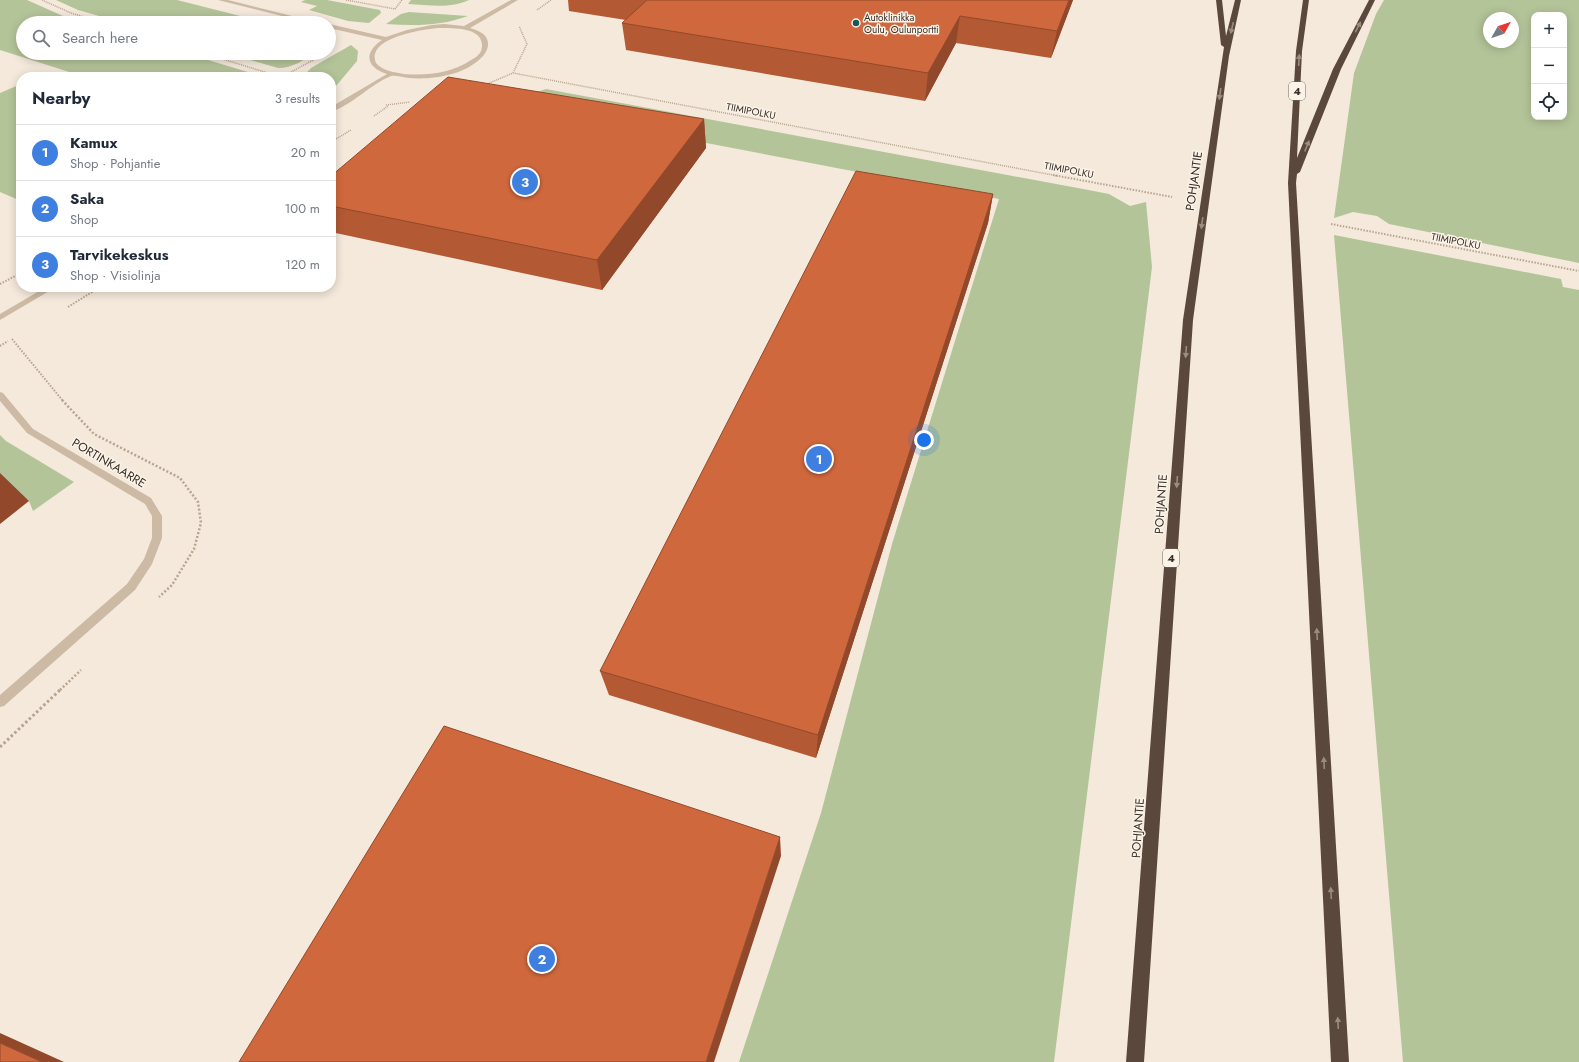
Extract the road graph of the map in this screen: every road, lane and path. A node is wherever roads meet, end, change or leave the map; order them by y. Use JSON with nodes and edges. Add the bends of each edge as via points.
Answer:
{"nodes":[{"id":1,"x":42,"y":0,"type":"edge"},
{"id":2,"x":221,"y":0,"type":"edge"},
{"id":3,"x":402,"y":0,"type":"edge"},
{"id":4,"x":515,"y":0,"type":"edge"},
{"id":5,"x":1219,"y":0,"type":"edge"},
{"id":6,"x":1238,"y":0,"type":"edge"},
{"id":7,"x":1306,"y":0,"type":"edge"},
{"id":8,"x":1372,"y":0,"type":"edge"},
{"id":9,"x":394,"y":9,"type":"dead end"},
{"id":10,"x":81,"y":16,"type":"edge"},
{"id":11,"x":288,"y":16,"type":"edge"},
{"id":12,"x":336,"y":28,"type":"edge"},
{"id":13,"x":465,"y":28,"type":"junction"},
{"id":14,"x":387,"y":39,"type":"junction"},
{"id":15,"x":1225,"y":56,"type":"junction"},
{"id":16,"x":226,"y":60,"type":"edge"},
{"id":17,"x":313,"y":60,"type":"edge"},
{"id":18,"x":266,"y":72,"type":"edge"},
{"id":19,"x":291,"y":72,"type":"edge"},
{"id":20,"x":391,"y":74,"type":"junction"},
{"id":21,"x":480,"y":86,"type":"edge"},
{"id":22,"x":351,"y":97,"type":"junction"},
{"id":23,"x":412,"y":102,"type":"dead end"},
{"id":24,"x":336,"y":107,"type":"edge"},
{"id":25,"x":1292,"y":183,"type":"junction"},
{"id":26,"x":1172,"y":197,"type":"dead end"},
{"id":27,"x":1331,"y":224,"type":"dead end"},
{"id":28,"x":1579,"y":271,"type":"edge"},
{"id":29,"x":16,"y":275,"type":"edge"},
{"id":30,"x":0,"y":284,"type":"edge"},
{"id":31,"x":43,"y":292,"type":"edge"},
{"id":32,"x":0,"y":317,"type":"edge"},
{"id":33,"x":12,"y":339,"type":"dead end"},
{"id":34,"x":0,"y":395,"type":"edge"},
{"id":35,"x":155,"y":601,"type":"dead end"},
{"id":36,"x":86,"y":666,"type":"dead end"},
{"id":37,"x":0,"y":702,"type":"edge"},
{"id":38,"x":0,"y":747,"type":"edge"},
{"id":39,"x":1135,"y":1062,"type":"edge"},
{"id":40,"x":1340,"y":1062,"type":"edge"}],
"edges":[{"from":1,"to":10,"type":"path"},
{"from":2,"to":11,"type":"street"},
{"from":3,"to":9,"type":"path"},
{"from":4,"to":13,"type":"street"},
{"from":5,"to":15,"type":"highway"},
{"from":6,"to":15,"type":"highway","name":"POHJANTIE","number":"4","one_way":true},
{"from":25,"to":7,"type":"highway","number":"4","one_way":true,"via":[[1299,51]]},
{"from":25,"to":8,"type":"highway","one_way":true,"via":[[1337,69]]},
{"from":12,"to":14,"type":"street"},
{"from":13,"to":14,"type":"street","via":[[425,27]]},
{"from":13,"to":20,"type":"street","via":[[482,36],[486,42],[482,55],[474,61],[435,75]]},
{"from":14,"to":20,"type":"street","via":[[375,48],[372,58],[374,65]]},
{"from":15,"to":39,"type":"highway","name":"POHJANTIE","number":"4","one_way":true,"via":[[1188,320]]},
{"from":16,"to":18,"type":"path"},
{"from":17,"to":19,"type":"path"},
{"from":20,"to":22,"type":"street"},
{"from":21,"to":26,"type":"path","name":"TIIMIPOLKU","via":[[513,73]]},
{"from":22,"to":23,"type":"path","via":[[389,106]]},
{"from":22,"to":24,"type":"street"},
{"from":40,"to":25,"type":"highway","number":"4","one_way":true},
{"from":27,"to":28,"type":"path","name":"TIIMIPOLKU"},
{"from":29,"to":30,"type":"path"},
{"from":31,"to":32,"type":"street"},
{"from":33,"to":35,"type":"path","via":[[94,434],[180,478],[198,502],[201,523],[194,549],[172,585]]},
{"from":34,"to":37,"type":"street","name":"PORTINKAARRE","via":[[30,431],[148,501],[157,516],[157,538],[148,561],[131,587]]},
{"from":36,"to":38,"type":"path"}]}
